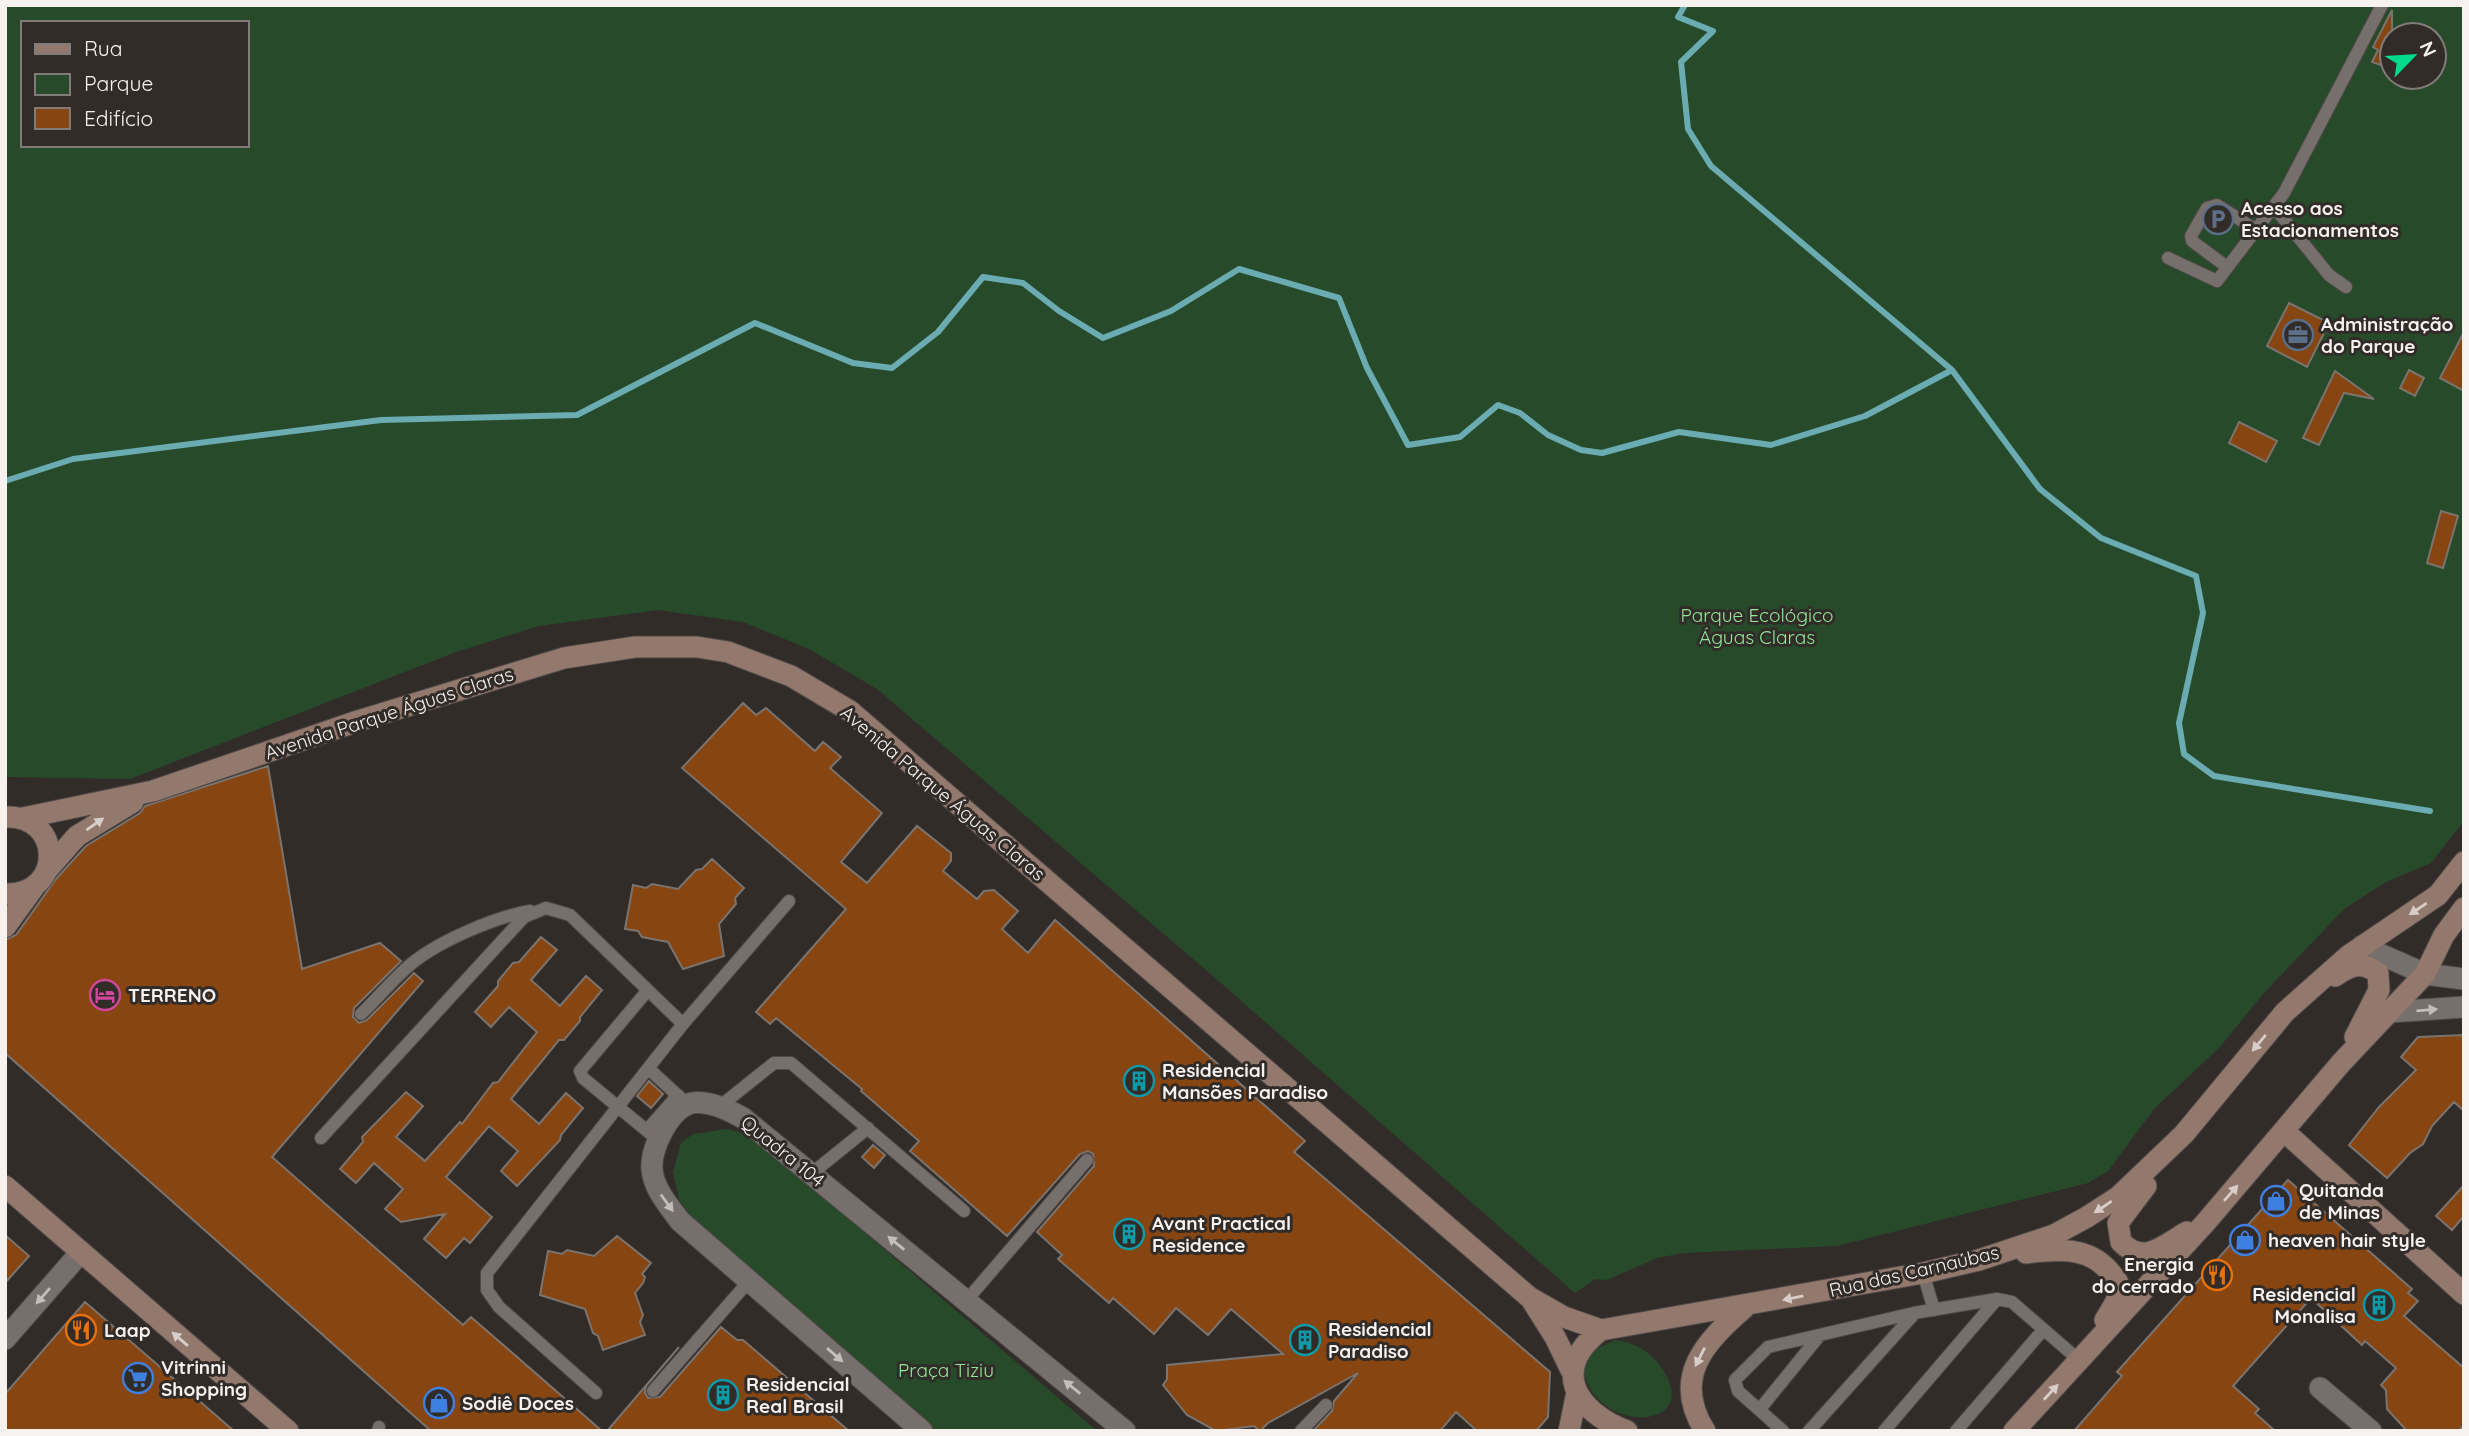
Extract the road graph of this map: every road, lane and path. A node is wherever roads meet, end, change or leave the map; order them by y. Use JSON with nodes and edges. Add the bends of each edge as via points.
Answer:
{"nodes":[{"id":1,"x":2382,"y":5,"type":"edge"},
{"id":2,"x":2273,"y":207,"type":"junction"},
{"id":3,"x":2256,"y":230,"type":"junction"},
{"id":4,"x":2168,"y":258,"type":"dead end"},
{"id":5,"x":2227,"y":267,"type":"junction"},
{"id":6,"x":2346,"y":287,"type":"dead end"},
{"id":7,"x":153,"y":791,"type":"junction"},
{"id":8,"x":14,"y":818,"type":"edge"},
{"id":9,"x":2464,"y":862,"type":"edge"},
{"id":10,"x":47,"y":870,"type":"junction"},
{"id":11,"x":34,"y":887,"type":"junction"},
{"id":12,"x":5,"y":894,"type":"edge"},
{"id":13,"x":789,"y":901,"type":"dead end"},
{"id":14,"x":2464,"y":908,"type":"edge"},
{"id":15,"x":537,"y":910,"type":"junction"},
{"id":16,"x":5,"y":927,"type":"edge"},
{"id":17,"x":2362,"y":946,"type":"junction"},
{"id":18,"x":2426,"y":974,"type":"junction"},
{"id":19,"x":2464,"y":979,"type":"edge"},
{"id":20,"x":648,"y":990,"type":"junction"},
{"id":21,"x":2464,"y":1007,"type":"edge"},
{"id":22,"x":2285,"y":1012,"type":"junction"},
{"id":23,"x":2390,"y":1012,"type":"junction"},
{"id":24,"x":361,"y":1014,"type":"dead end"},
{"id":25,"x":683,"y":1024,"type":"junction"},
{"id":26,"x":2340,"y":1063,"type":"junction"},
{"id":27,"x":649,"y":1069,"type":"junction"},
{"id":28,"x":683,"y":1100,"type":"junction"},
{"id":29,"x":619,"y":1106,"type":"junction"},
{"id":30,"x":719,"y":1107,"type":"junction"},
{"id":31,"x":868,"y":1128,"type":"junction"},
{"id":32,"x":2284,"y":1131,"type":"junction"},
{"id":33,"x":2184,"y":1133,"type":"junction"},
{"id":34,"x":652,"y":1135,"type":"junction"},
{"id":35,"x":321,"y":1138,"type":"dead end"},
{"id":36,"x":1087,"y":1160,"type":"dead end"},
{"id":37,"x":811,"y":1174,"type":"junction"},
{"id":38,"x":5,"y":1186,"type":"edge"},
{"id":39,"x":964,"y":1211,"type":"dead end"},
{"id":40,"x":2206,"y":1222,"type":"junction"},
{"id":41,"x":81,"y":1252,"type":"junction"},
{"id":42,"x":1979,"y":1260,"type":"junction"},
{"id":43,"x":1923,"y":1273,"type":"junction"},
{"id":44,"x":749,"y":1281,"type":"junction"},
{"id":45,"x":2464,"y":1294,"type":"edge"},
{"id":46,"x":1529,"y":1297,"type":"junction"},
{"id":47,"x":1997,"y":1299,"type":"junction"},
{"id":48,"x":966,"y":1301,"type":"junction"},
{"id":49,"x":1745,"y":1307,"type":"junction"},
{"id":50,"x":1934,"y":1310,"type":"junction"},
{"id":51,"x":1914,"y":1313,"type":"junction"},
{"id":52,"x":1601,"y":1330,"type":"junction"},
{"id":53,"x":2043,"y":1330,"type":"junction"},
{"id":54,"x":1820,"y":1335,"type":"junction"},
{"id":55,"x":5,"y":1339,"type":"edge"},
{"id":56,"x":2083,"y":1356,"type":"junction"},
{"id":57,"x":1571,"y":1370,"type":"junction"},
{"id":58,"x":2320,"y":1388,"type":"dead end"},
{"id":59,"x":653,"y":1391,"type":"dead end"},
{"id":60,"x":1577,"y":1392,"type":"junction"},
{"id":61,"x":596,"y":1393,"type":"dead end"},
{"id":62,"x":1326,"y":1405,"type":"dead end"},
{"id":63,"x":1760,"y":1409,"type":"junction"},
{"id":64,"x":1620,"y":1430,"type":"edge"},
{"id":65,"x":288,"y":1431,"type":"edge"},
{"id":66,"x":922,"y":1431,"type":"edge"},
{"id":67,"x":1125,"y":1431,"type":"edge"},
{"id":68,"x":1301,"y":1431,"type":"edge"},
{"id":69,"x":1569,"y":1431,"type":"edge"},
{"id":70,"x":1705,"y":1431,"type":"edge"},
{"id":71,"x":1783,"y":1431,"type":"edge"},
{"id":72,"x":1809,"y":1431,"type":"edge"},
{"id":73,"x":1884,"y":1431,"type":"edge"},
{"id":74,"x":1956,"y":1431,"type":"edge"},
{"id":75,"x":2014,"y":1431,"type":"edge"},
{"id":76,"x":2371,"y":1431,"type":"edge"}],
"edges":[{"from":1,"to":2,"type":"lane"},
{"from":2,"to":3,"type":"lane"},
{"from":2,"to":6,"type":"lane","via":[[2329,275]]},
{"from":3,"to":5,"type":"lane"},
{"from":3,"to":5,"type":"lane","via":[[2217,205],[2207,208],[2192,241]]},
{"from":4,"to":5,"type":"lane","via":[[2217,281]]},
{"from":7,"to":8,"type":"street","name":"Avenida Parque Águas Claras"},
{"from":10,"to":7,"type":"street","name":"Avenida Parque Águas Claras","one_way":true,"via":[[77,836]]},
{"from":7,"to":46,"type":"street","name":"Avenida Parque Águas Claras","via":[[564,658],[635,648],[696,647],[760,663],[850,711]]},
{"from":8,"to":10,"type":"street","via":[[43,834],[49,845]]},
{"from":9,"to":17,"type":"street","name":"Rua das Carnaúbas","one_way":true,"via":[[2438,895]]},
{"from":10,"to":11,"type":"street","name":"Avenida Parque Águas Claras"},
{"from":11,"to":12,"type":"street"},
{"from":11,"to":16,"type":"street","name":"Avenida Parque Águas Claras"},
{"from":13,"to":25,"type":"lane"},
{"from":14,"to":18,"type":"street","via":[[2444,935]]},
{"from":15,"to":20,"type":"lane","via":[[570,915]]},
{"from":15,"to":24,"type":"lane","via":[[504,916],[413,962]]},
{"from":15,"to":35,"type":"lane","via":[[483,960]]},
{"from":17,"to":18,"type":"street"},
{"from":17,"to":22,"type":"street","name":"Rua das Carnaúbas"},
{"from":18,"to":19,"type":"street"},
{"from":18,"to":23,"type":"street"},
{"from":20,"to":25,"type":"lane"},
{"from":20,"to":29,"type":"lane","via":[[580,1071]]},
{"from":23,"to":21,"type":"street","one_way":true},
{"from":22,"to":26,"type":"street","via":[[2344,970],[2358,964],[2378,972],[2375,1002]]},
{"from":22,"to":33,"type":"street","name":"Rua das Carnaúbas","one_way":true},
{"from":23,"to":26,"type":"street"},
{"from":25,"to":27,"type":"lane"},
{"from":26,"to":32,"type":"street"},
{"from":27,"to":28,"type":"lane"},
{"from":27,"to":29,"type":"lane"},
{"from":28,"to":30,"type":"street","name":"Quadra 104"},
{"from":28,"to":34,"type":"street"},
{"from":29,"to":34,"type":"lane"},
{"from":29,"to":61,"type":"lane","via":[[518,1230],[484,1283],[513,1322]]},
{"from":30,"to":31,"type":"lane","via":[[781,1061],[802,1070]]},
{"from":30,"to":37,"type":"street","name":"Quadra 104","via":[[743,1118]]},
{"from":31,"to":37,"type":"lane"},
{"from":31,"to":39,"type":"lane"},
{"from":40,"to":32,"type":"street","one_way":true},
{"from":32,"to":45,"type":"street"},
{"from":33,"to":40,"type":"street","via":[[2126,1210],[2117,1231],[2128,1250],[2146,1255]]},
{"from":33,"to":42,"type":"street","name":"Rua das Carnaúbas","one_way":true,"via":[[2118,1197],[2087,1217],[2054,1235]]},
{"from":34,"to":44,"type":"street","one_way":true,"via":[[651,1168],[659,1191],[680,1221]]},
{"from":36,"to":48,"type":"lane"},
{"from":48,"to":37,"type":"street","name":"Quadra 104","one_way":true},
{"from":38,"to":41,"type":"street"},
{"from":40,"to":56,"type":"street"},
{"from":41,"to":55,"type":"street","one_way":true},
{"from":65,"to":41,"type":"street","one_way":true},
{"from":42,"to":43,"type":"street","name":"Rua das Carnaúbas"},
{"from":42,"to":56,"type":"street","via":[[2048,1250],[2084,1252],[2102,1263],[2119,1284],[2120,1293]]},
{"from":43,"to":49,"type":"street","name":"Rua das Carnaúbas","one_way":true},
{"from":43,"to":50,"type":"lane"},
{"from":44,"to":59,"type":"lane"},
{"from":44,"to":66,"type":"street","one_way":true},
{"from":46,"to":52,"type":"street","name":"Avenida Parque Águas Claras","via":[[1564,1317]]},
{"from":46,"to":57,"type":"street","name":"Avenida Parque Águas Claras"},
{"from":47,"to":50,"type":"lane"},
{"from":47,"to":53,"type":"lane","via":[[2012,1302]]},
{"from":47,"to":73,"type":"lane"},
{"from":67,"to":48,"type":"street","name":"Quadra 104","one_way":true},
{"from":49,"to":52,"type":"street","name":"Rua das Carnaúbas"},
{"from":49,"to":70,"type":"street","one_way":true,"via":[[1714,1334],[1695,1360],[1691,1396]]},
{"from":50,"to":51,"type":"lane"},
{"from":51,"to":54,"type":"lane"},
{"from":51,"to":72,"type":"lane"},
{"from":52,"to":57,"type":"street","via":[[1587,1340]]},
{"from":53,"to":56,"type":"lane"},
{"from":53,"to":74,"type":"lane"},
{"from":54,"to":63,"type":"lane"},
{"from":54,"to":63,"type":"lane","via":[[1768,1347],[1735,1380],[1738,1391]]},
{"from":75,"to":56,"type":"street","one_way":true},
{"from":57,"to":60,"type":"street","name":"Avenida Parque Águas Claras"},
{"from":58,"to":76,"type":"street"},
{"from":60,"to":64,"type":"street","via":[[1594,1413]]},
{"from":60,"to":69,"type":"street"},
{"from":62,"to":68,"type":"lane"},
{"from":63,"to":71,"type":"lane"}]}
